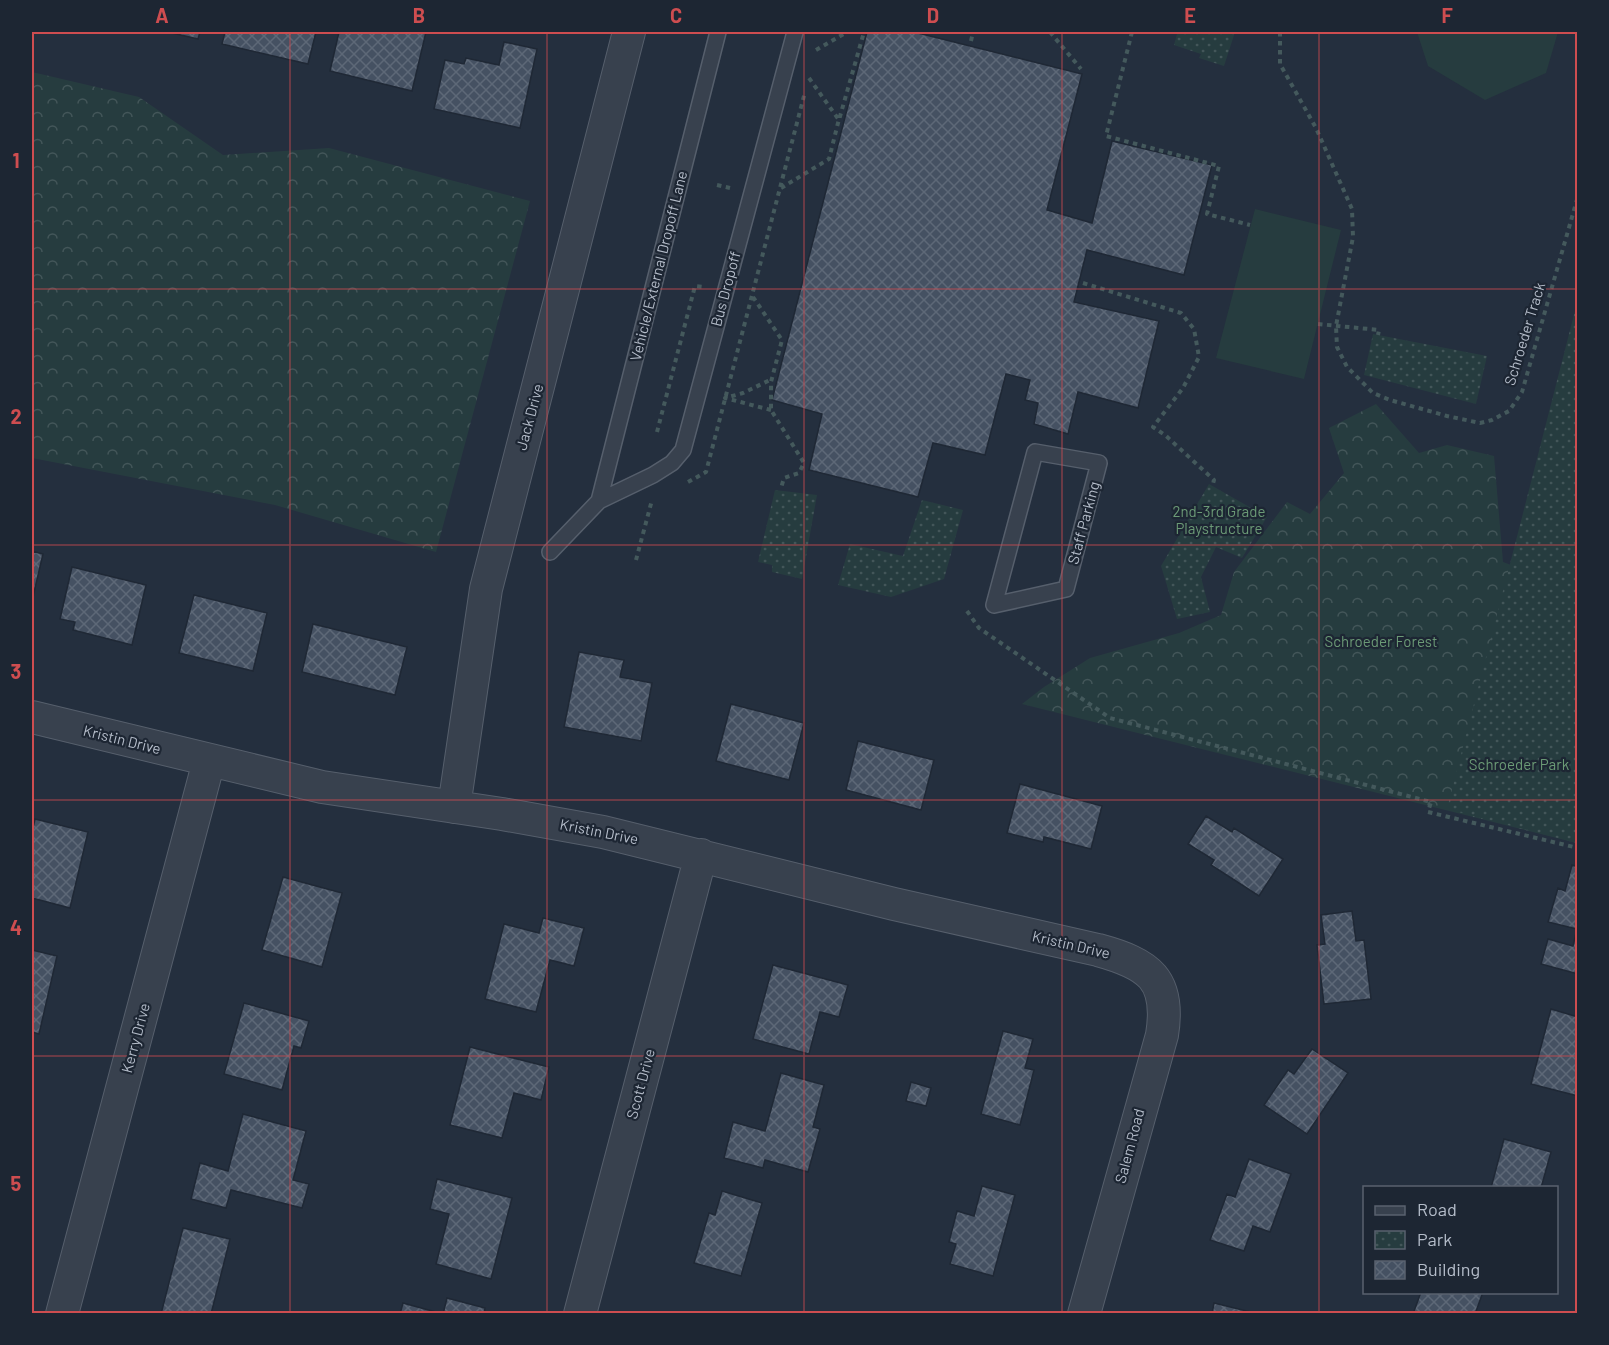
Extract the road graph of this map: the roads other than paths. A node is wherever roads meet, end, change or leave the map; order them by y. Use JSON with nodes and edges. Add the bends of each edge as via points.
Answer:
{"nodes":[{"id":1,"x":629,"y":32,"type":"edge"},
{"id":2,"x":718,"y":32,"type":"edge"},
{"id":3,"x":795,"y":32,"type":"edge"},
{"id":4,"x":599,"y":501,"type":"junction"},
{"id":5,"x":550,"y":552,"type":"dead end"},
{"id":6,"x":994,"y":605,"type":"joint"},
{"id":7,"x":32,"y":717,"type":"edge"},
{"id":8,"x":209,"y":761,"type":"junction"},
{"id":9,"x":454,"y":807,"type":"junction"},
{"id":10,"x":702,"y":855,"type":"junction"},
{"id":11,"x":1155,"y":980,"type":"joint"},
{"id":12,"x":62,"y":1314,"type":"edge"},
{"id":13,"x":580,"y":1314,"type":"edge"},
{"id":14,"x":1084,"y":1314,"type":"edge"}],
"edges":[{"from":1,"to":9,"type":"street","name":"Jack Drive","via":[[486,589]]},
{"from":2,"to":4,"type":"lane","name":"Vehicle/External Dropoff Lane"},
{"from":3,"to":4,"type":"lane","name":"Bus Dropoff","via":[[683,450],[653,475]]},
{"from":4,"to":5,"type":"lane"},
{"from":6,"to":6,"type":"lane","name":"Staff Parking","via":[[1066,589],[1100,463],[1035,452]]},
{"from":7,"to":8,"type":"street","name":"Kristin Drive"},
{"from":8,"to":9,"type":"street","name":"Kristin Drive","via":[[322,788]]},
{"from":8,"to":12,"type":"street","name":"Kerry Drive"},
{"from":9,"to":10,"type":"street","name":"Kristin Drive","via":[[603,832]]},
{"from":10,"to":11,"type":"street","name":"Kristin Drive","via":[[1127,958]]},
{"from":10,"to":13,"type":"street","name":"Scott Drive"},
{"from":11,"to":14,"type":"street","name":"Salem Road","via":[[1165,1006],[1162,1035]]}]}
